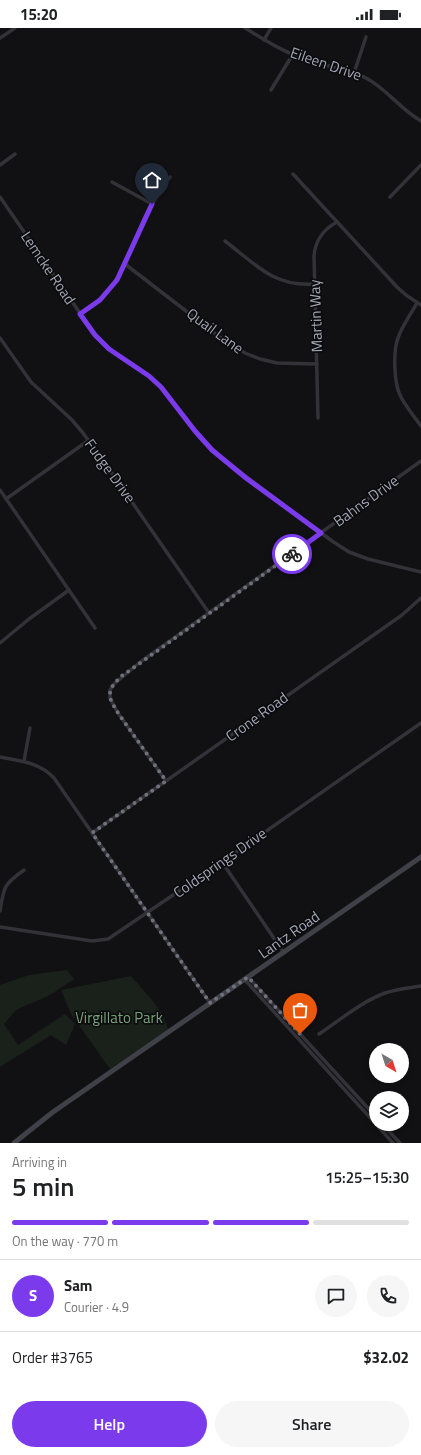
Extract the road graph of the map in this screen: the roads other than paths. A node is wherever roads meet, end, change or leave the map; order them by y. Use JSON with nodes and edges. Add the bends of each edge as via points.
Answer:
{"nodes":[{"id":1,"x":14,"y":28,"type":"edge"},
{"id":2,"x":245,"y":28,"type":"edge"},
{"id":3,"x":271,"y":28,"type":"edge"},
{"id":4,"x":366,"y":37,"type":"dead end"},
{"id":5,"x":0,"y":38,"type":"edge"},
{"id":6,"x":264,"y":40,"type":"junction"},
{"id":7,"x":293,"y":54,"type":"junction"},
{"id":8,"x":354,"y":73,"type":"junction"},
{"id":9,"x":271,"y":90,"type":"dead end"},
{"id":10,"x":421,"y":121,"type":"edge"},
{"id":11,"x":15,"y":154,"type":"dead end"},
{"id":12,"x":0,"y":165,"type":"edge"},
{"id":13,"x":421,"y":165,"type":"edge"},
{"id":14,"x":293,"y":174,"type":"dead end"},
{"id":15,"x":170,"y":177,"type":"dead end"},
{"id":16,"x":112,"y":182,"type":"dead end"},
{"id":17,"x":390,"y":197,"type":"dead end"},
{"id":18,"x":0,"y":198,"type":"edge"},
{"id":19,"x":152,"y":204,"type":"junction"},
{"id":20,"x":337,"y":222,"type":"junction"},
{"id":21,"x":225,"y":241,"type":"dead end"},
{"id":22,"x":125,"y":264,"type":"junction"},
{"id":23,"x":314,"y":284,"type":"junction"},
{"id":24,"x":419,"y":304,"type":"edge"},
{"id":25,"x":80,"y":314,"type":"junction"},
{"id":26,"x":0,"y":338,"type":"edge"},
{"id":27,"x":318,"y":364,"type":"junction"},
{"id":28,"x":318,"y":418,"type":"dead end"},
{"id":29,"x":421,"y":426,"type":"edge"},
{"id":30,"x":88,"y":440,"type":"junction"},
{"id":31,"x":421,"y":461,"type":"edge"},
{"id":32,"x":0,"y":490,"type":"edge"},
{"id":33,"x":6,"y":499,"type":"junction"},
{"id":34,"x":321,"y":533,"type":"junction"},
{"id":35,"x":421,"y":572,"type":"edge"},
{"id":36,"x":69,"y":590,"type":"junction"},
{"id":37,"x":421,"y":598,"type":"edge"},
{"id":38,"x":209,"y":613,"type":"junction"},
{"id":39,"x":95,"y":628,"type":"dead end"},
{"id":40,"x":0,"y":643,"type":"edge"},
{"id":41,"x":421,"y":723,"type":"edge"},
{"id":42,"x":30,"y":728,"type":"dead end"},
{"id":43,"x":0,"y":757,"type":"edge"},
{"id":44,"x":24,"y":761,"type":"junction"},
{"id":45,"x":166,"y":781,"type":"junction"},
{"id":46,"x":92,"y":833,"type":"junction"},
{"id":47,"x":421,"y":857,"type":"edge"},
{"id":48,"x":222,"y":862,"type":"junction"},
{"id":49,"x":24,"y":870,"type":"dead end"},
{"id":50,"x":0,"y":911,"type":"edge"},
{"id":51,"x":148,"y":913,"type":"junction"},
{"id":52,"x":0,"y":927,"type":"edge"},
{"id":53,"x":284,"y":953,"type":"junction"},
{"id":54,"x":246,"y":978,"type":"junction"},
{"id":55,"x":421,"y":986,"type":"edge"},
{"id":56,"x":210,"y":1003,"type":"junction"},
{"id":57,"x":319,"y":1034,"type":"dead end"},
{"id":58,"x":369,"y":1110,"type":"edge"},
{"id":59,"x":389,"y":1131,"type":"edge"},
{"id":60,"x":14,"y":1143,"type":"edge"},
{"id":61,"x":393,"y":1143,"type":"edge"},
{"id":62,"x":400,"y":1143,"type":"edge"}],
"edges":[{"from":1,"to":5,"type":"street"},
{"from":2,"to":6,"type":"street","name":"Eileen Drive"},
{"from":3,"to":6,"type":"street"},
{"from":4,"to":8,"type":"street"},
{"from":6,"to":7,"type":"street","name":"Eileen Drive"},
{"from":7,"to":8,"type":"street","name":"Eileen Drive"},
{"from":7,"to":9,"type":"street"},
{"from":8,"to":10,"type":"street","name":"Eileen Drive","via":[[375,83],[409,114]]},
{"from":11,"to":12,"type":"street"},
{"from":13,"to":17,"type":"street"},
{"from":14,"to":20,"type":"street"},
{"from":15,"to":19,"type":"street"},
{"from":16,"to":19,"type":"street"},
{"from":18,"to":25,"type":"street","name":"Lemcke Road"},
{"from":19,"to":22,"type":"street"},
{"from":20,"to":23,"type":"street","name":"Martin Way","via":[[324,232],[316,247]]},
{"from":20,"to":24,"type":"street","via":[[397,287]]},
{"from":21,"to":23,"type":"street","via":[[275,278],[293,284]]},
{"from":22,"to":25,"type":"street","via":[[107,293]]},
{"from":22,"to":27,"type":"street","name":"Quail Lane","via":[[245,353],[277,363]]},
{"from":23,"to":27,"type":"street","name":"Martin Way"},
{"from":24,"to":29,"type":"street","via":[[399,334],[395,353],[399,393]]},
{"from":25,"to":34,"type":"street","name":"Lemcke Road","via":[[109,349],[161,387],[212,450]]},
{"from":26,"to":30,"type":"street","name":"Fudge Drive","via":[[31,382],[72,420]]},
{"from":27,"to":28,"type":"street","name":"Martin Way"},
{"from":30,"to":33,"type":"street"},
{"from":30,"to":38,"type":"street","name":"Fudge Drive"},
{"from":31,"to":34,"type":"street","name":"Bahns Drive"},
{"from":32,"to":33,"type":"street"},
{"from":33,"to":36,"type":"street"},
{"from":34,"to":35,"type":"street","name":"Lemcke Road","via":[[356,555]]},
{"from":34,"to":38,"type":"street","name":"Bahns Drive"},
{"from":36,"to":39,"type":"street"},
{"from":36,"to":40,"type":"street"},
{"from":37,"to":45,"type":"street","name":"Crone Road","via":[[402,615]]},
{"from":38,"to":45,"type":"street","name":"Bahns Drive","via":[[120,677],[110,690],[111,701],[118,713]]},
{"from":41,"to":48,"type":"street","name":"Coldsprings Drive"},
{"from":42,"to":44,"type":"street"},
{"from":43,"to":44,"type":"street"},
{"from":44,"to":46,"type":"street","via":[[39,766],[54,778]]},
{"from":45,"to":46,"type":"street","name":"Crone Road"},
{"from":46,"to":51,"type":"street"},
{"from":47,"to":53,"type":"street","name":"Lantz Road"},
{"from":48,"to":51,"type":"street","name":"Coldsprings Drive"},
{"from":48,"to":53,"type":"street"},
{"from":49,"to":50,"type":"street","via":[[7,884]]},
{"from":51,"to":52,"type":"street","name":"Coldsprings Drive","via":[[114,937],[97,942]]},
{"from":51,"to":56,"type":"street"},
{"from":53,"to":54,"type":"street","name":"Lantz Road"},
{"from":54,"to":56,"type":"street","name":"Lantz Road"},
{"from":54,"to":58,"type":"street"},
{"from":54,"to":61,"type":"street"},
{"from":55,"to":57,"type":"street","via":[[392,991],[376,997]]},
{"from":56,"to":60,"type":"street","name":"Lantz Road","via":[[48,1116]]},
{"from":59,"to":62,"type":"street"}]}
